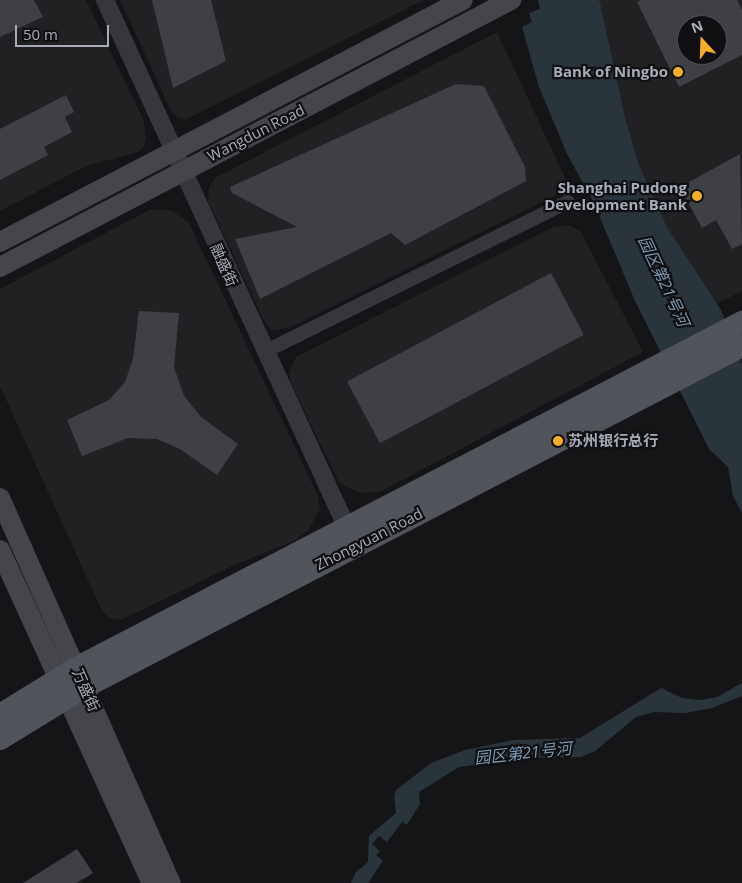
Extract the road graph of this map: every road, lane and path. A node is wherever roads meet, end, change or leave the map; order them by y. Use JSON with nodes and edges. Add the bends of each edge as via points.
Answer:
{"nodes":[{"id":1,"x":105,"y":0,"type":"edge"},
{"id":2,"x":463,"y":0,"type":"edge"},
{"id":3,"x":511,"y":0,"type":"edge"},
{"id":4,"x":174,"y":151,"type":"junction"},
{"id":5,"x":182,"y":171,"type":"junction"},
{"id":6,"x":568,"y":202,"type":"dead end"},
{"id":7,"x":0,"y":242,"type":"edge"},
{"id":8,"x":0,"y":267,"type":"edge"},
{"id":9,"x":740,"y":331,"type":"edge"},
{"id":10,"x":264,"y":352,"type":"junction"},
{"id":11,"x":663,"y":375,"type":"junction"},
{"id":12,"x":0,"y":498,"type":"edge"},
{"id":13,"x":347,"y":528,"type":"junction"},
{"id":14,"x":0,"y":550,"type":"edge"},
{"id":15,"x":71,"y":683,"type":"junction"},
{"id":16,"x":0,"y":714,"type":"edge"},
{"id":17,"x":0,"y":739,"type":"edge"},
{"id":18,"x":152,"y":883,"type":"edge"},
{"id":19,"x":170,"y":883,"type":"edge"}],
"edges":[{"from":1,"to":4,"type":"street","name":"融盛街"},
{"from":2,"to":4,"type":"main road","name":"Wangdun Road"},
{"from":3,"to":5,"type":"main road","name":"Wangdun Road"},
{"from":4,"to":5,"type":"street","name":"融盛街"},
{"from":4,"to":7,"type":"main road","name":"Wangdun Road"},
{"from":5,"to":8,"type":"main road","name":"Wangdun Road"},
{"from":5,"to":10,"type":"street","name":"融盛街"},
{"from":6,"to":10,"type":"street"},
{"from":9,"to":11,"type":"main road","name":"Zhongyuan Road"},
{"from":10,"to":13,"type":"street","name":"融盛街"},
{"from":11,"to":13,"type":"main road","name":"Zhongyuan Road"},
{"from":11,"to":15,"type":"main road","name":"Zhongyuan Road"},
{"from":12,"to":15,"type":"main road","name":"万盛街"},
{"from":13,"to":15,"type":"main road","name":"Zhongyuan Road"},
{"from":14,"to":15,"type":"main road","name":"万盛街"},
{"from":15,"to":16,"type":"main road","name":"Zhongyuan Road"},
{"from":15,"to":17,"type":"main road","name":"Zhongyuan Road"},
{"from":15,"to":18,"type":"main road","name":"万盛街","via":[[88,739]]},
{"from":15,"to":19,"type":"main road","name":"万盛街"}]}
